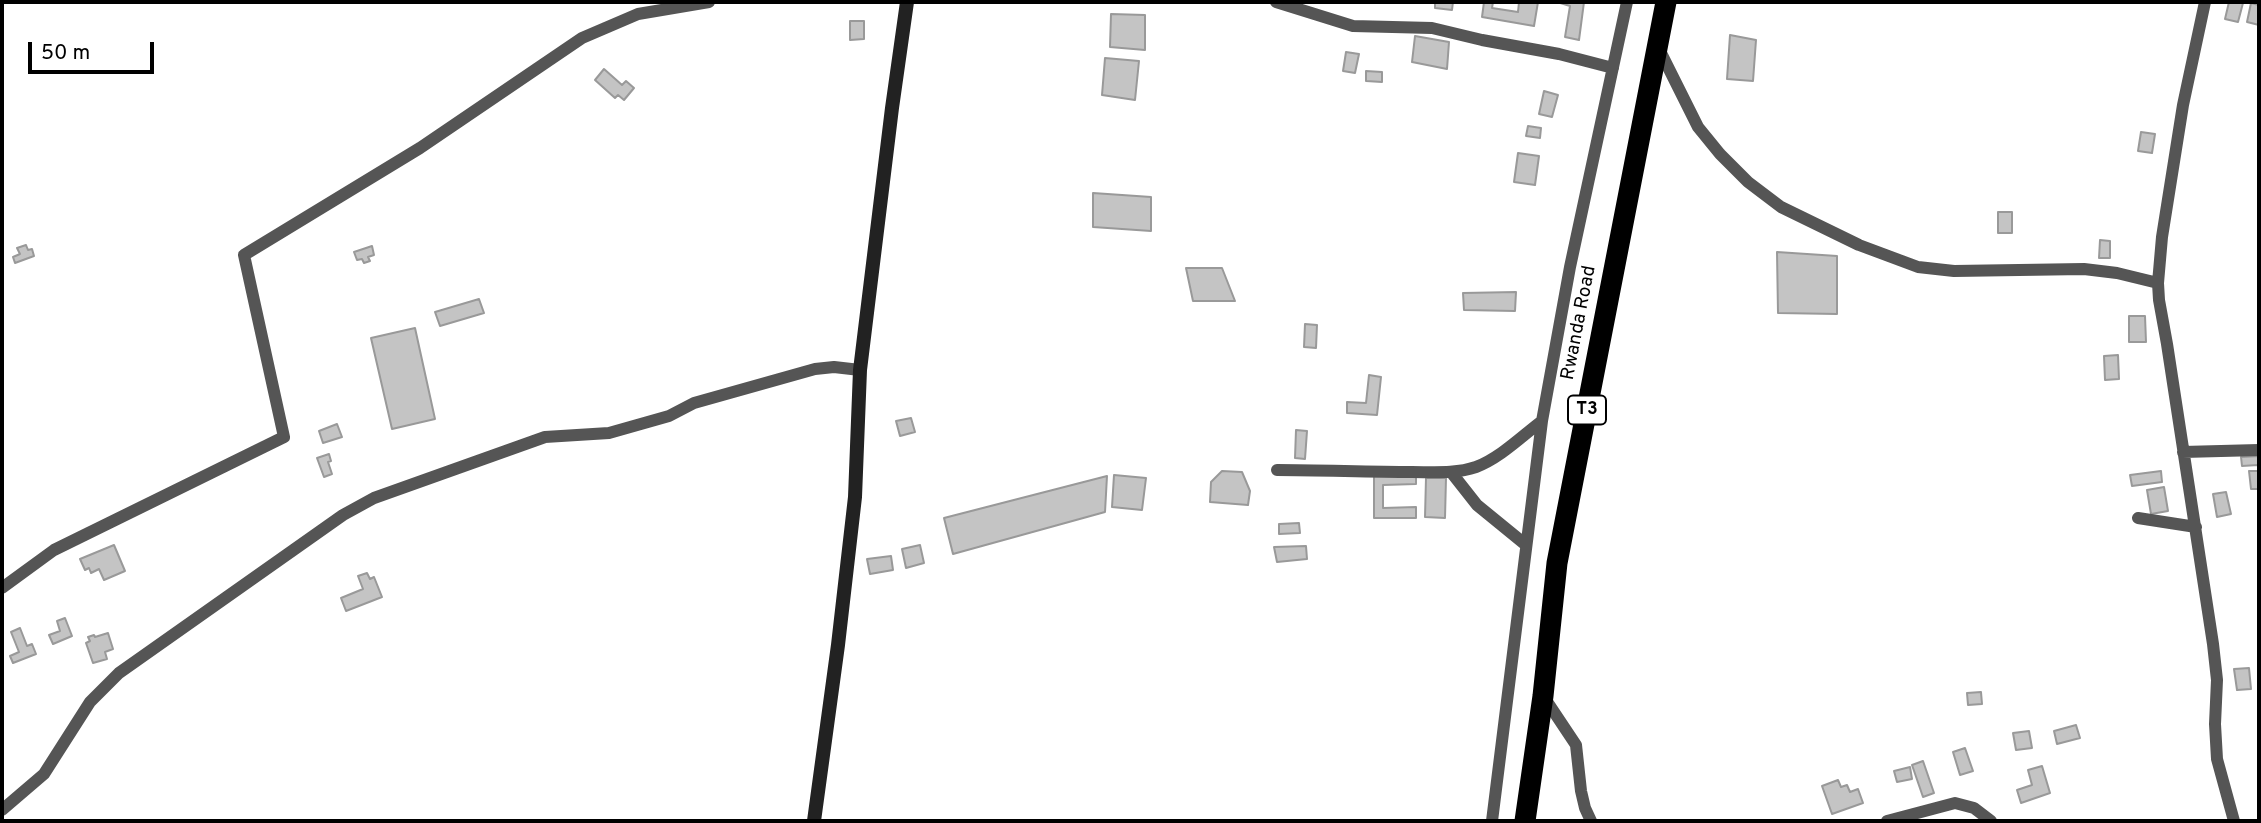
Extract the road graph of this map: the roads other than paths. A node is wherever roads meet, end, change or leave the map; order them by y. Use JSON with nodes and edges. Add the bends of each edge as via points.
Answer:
{"nodes":[{"id":1,"x":709,"y":2,"type":"edge"},
{"id":2,"x":907,"y":2,"type":"edge"},
{"id":3,"x":1276,"y":2,"type":"edge"},
{"id":4,"x":1627,"y":2,"type":"edge"},
{"id":5,"x":1666,"y":2,"type":"edge"},
{"id":6,"x":2205,"y":2,"type":"edge"},
{"id":7,"x":1657,"y":45,"type":"junction"},
{"id":8,"x":1613,"y":68,"type":"junction"},
{"id":9,"x":2158,"y":283,"type":"junction"},
{"id":10,"x":860,"y":370,"type":"junction"},
{"id":11,"x":1542,"y":421,"type":"junction"},
{"id":12,"x":2259,"y":450,"type":"edge"},
{"id":13,"x":2183,"y":452,"type":"junction"},
{"id":14,"x":1277,"y":470,"type":"dead end"},
{"id":15,"x":1451,"y":472,"type":"junction"},
{"id":16,"x":2138,"y":517,"type":"dead end"},
{"id":17,"x":2196,"y":527,"type":"junction"},
{"id":18,"x":1526,"y":545,"type":"junction"},
{"id":19,"x":2,"y":588,"type":"edge"},
{"id":20,"x":1544,"y":696,"type":"junction"},
{"id":21,"x":2,"y":810,"type":"edge"},
{"id":22,"x":814,"y":821,"type":"edge"},
{"id":23,"x":1492,"y":821,"type":"edge"},
{"id":24,"x":1525,"y":821,"type":"edge"},
{"id":25,"x":1591,"y":821,"type":"edge"},
{"id":26,"x":1887,"y":821,"type":"edge"},
{"id":27,"x":1991,"y":821,"type":"edge"},
{"id":28,"x":2234,"y":821,"type":"edge"}],
"edges":[{"from":1,"to":19,"type":"street","via":[[638,15],[582,38],[420,148],[244,255],[284,437],[54,550]]},
{"from":2,"to":10,"type":"street"},
{"from":3,"to":8,"type":"street","via":[[1353,26],[1432,28]]},
{"from":4,"to":8,"type":"street"},
{"from":5,"to":7,"type":"highway","name":"Rwanda Road","number":"T3"},
{"from":6,"to":9,"type":"street","via":[[2183,105]]},
{"from":7,"to":9,"type":"street","via":[[1698,127],[1748,182],[1782,207],[1859,245],[1918,267],[1954,271],[2084,269]]},
{"from":7,"to":20,"type":"highway","name":"Rwanda Road","number":"T3","via":[[1557,563]]},
{"from":8,"to":11,"type":"street"},
{"from":9,"to":13,"type":"street"},
{"from":10,"to":21,"type":"street","via":[[815,369],[609,433],[545,437],[374,498],[343,515],[119,673],[90,702],[44,774]]},
{"from":10,"to":22,"type":"street","via":[[855,497]]},
{"from":11,"to":15,"type":"street","via":[[1494,457],[1476,467]]},
{"from":11,"to":18,"type":"street"},
{"from":12,"to":13,"type":"street"},
{"from":13,"to":17,"type":"street"},
{"from":14,"to":15,"type":"street"},
{"from":15,"to":18,"type":"street","via":[[1477,505]]},
{"from":16,"to":17,"type":"street"},
{"from":17,"to":28,"type":"street","via":[[2214,656],[2217,759]]},
{"from":18,"to":23,"type":"street"},
{"from":20,"to":24,"type":"highway","name":"Rwanda Road","number":"T3"},
{"from":20,"to":25,"type":"street","via":[[1576,744],[1581,791]]},
{"from":26,"to":27,"type":"street","via":[[1955,803],[1974,808]]}]}
